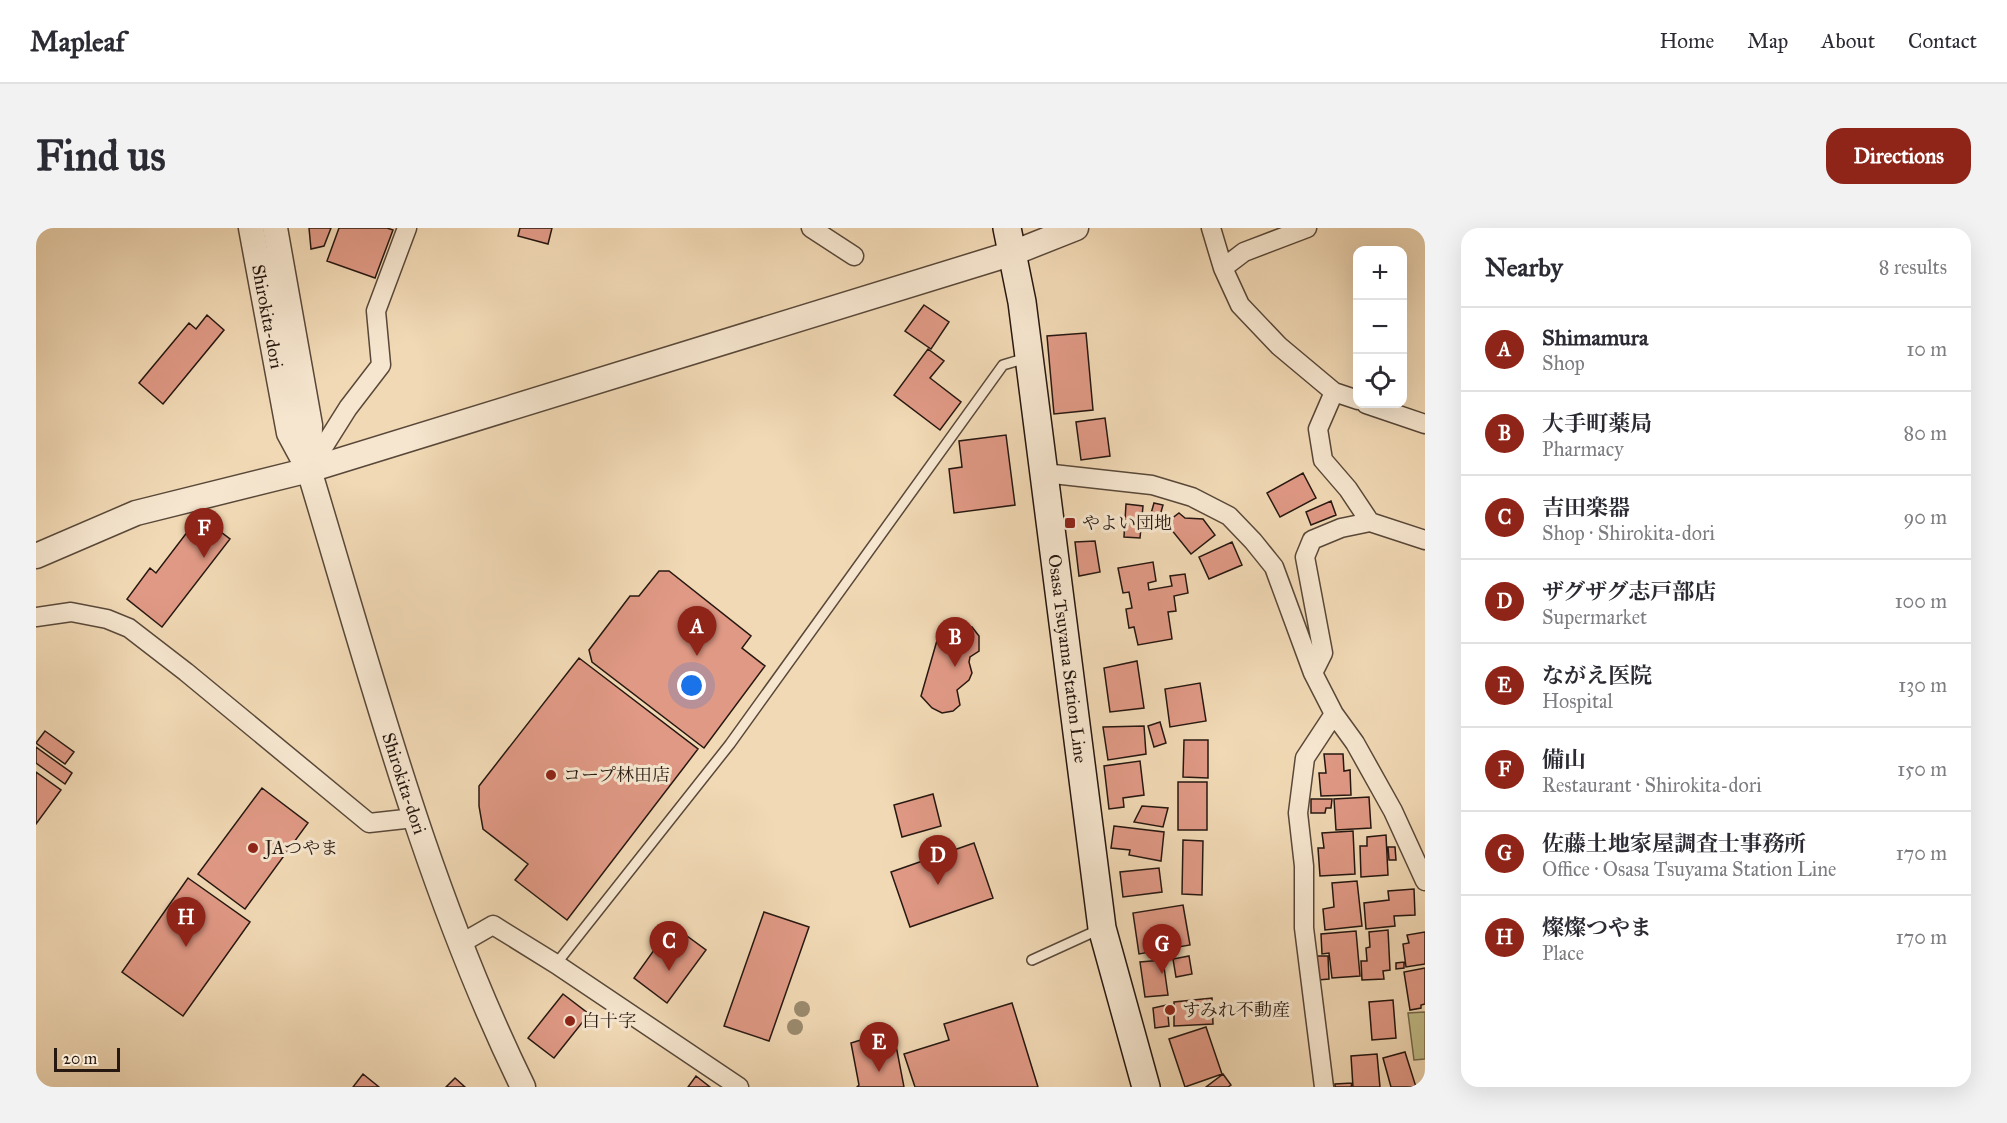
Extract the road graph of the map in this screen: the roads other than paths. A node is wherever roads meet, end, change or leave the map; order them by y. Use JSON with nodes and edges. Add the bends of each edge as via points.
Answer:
{"nodes":[{"id":1,"x":251,"y":228,"type":"edge"},
{"id":2,"x":275,"y":228,"type":"edge"},
{"id":3,"x":407,"y":228,"type":"edge"},
{"id":4,"x":812,"y":228,"type":"edge"},
{"id":5,"x":1076,"y":228,"type":"edge"},
{"id":6,"x":1210,"y":228,"type":"edge"},
{"id":7,"x":1307,"y":228,"type":"edge"},
{"id":8,"x":1010,"y":241,"type":"edge"},
{"id":9,"x":854,"y":256,"type":"dead end"},
{"id":10,"x":1223,"y":268,"type":"junction"},
{"id":11,"x":1029,"y":357,"type":"junction"},
{"id":12,"x":1334,"y":392,"type":"junction"},
{"id":13,"x":1353,"y":398,"type":"edge"},
{"id":14,"x":1378,"y":408,"type":"edge"},
{"id":15,"x":1425,"y":424,"type":"edge"},
{"id":16,"x":309,"y":470,"type":"junction"},
{"id":17,"x":1044,"y":473,"type":"junction"},
{"id":18,"x":1370,"y":522,"type":"junction"},
{"id":19,"x":1425,"y":540,"type":"edge"},
{"id":20,"x":36,"y":556,"type":"edge"},
{"id":21,"x":36,"y":617,"type":"edge"},
{"id":22,"x":1313,"y":673,"type":"junction"},
{"id":23,"x":1334,"y":714,"type":"junction"},
{"id":24,"x":414,"y":818,"type":"junction"},
{"id":25,"x":1425,"y":881,"type":"edge"},
{"id":26,"x":1102,"y":928,"type":"junction"},
{"id":27,"x":460,"y":944,"type":"junction"},
{"id":28,"x":1032,"y":960,"type":"dead end"},
{"id":29,"x":556,"y":964,"type":"junction"},
{"id":30,"x":523,"y":1087,"type":"edge"},
{"id":31,"x":739,"y":1087,"type":"edge"},
{"id":32,"x":1146,"y":1087,"type":"edge"},
{"id":33,"x":1324,"y":1087,"type":"edge"}],
"edges":[{"from":1,"to":16,"type":"street","name":"Shirokita-dori","via":[[289,433]]},
{"from":2,"to":16,"type":"street","name":"Shirokita-dori","via":[[310,425]]},
{"from":3,"to":16,"type":"street","via":[[376,311],[381,365]]},
{"from":4,"to":9,"type":"street"},
{"from":5,"to":8,"type":"street"},
{"from":6,"to":10,"type":"street"},
{"from":7,"to":10,"type":"street","via":[[1244,252]]},
{"from":8,"to":11,"type":"main road","name":"Osasa Tsuyama Station Line"},
{"from":8,"to":16,"type":"street"},
{"from":10,"to":12,"type":"street","via":[[1240,305]]},
{"from":11,"to":17,"type":"main road","name":"Osasa Tsuyama Station Line"},
{"from":11,"to":29,"type":"lane","via":[[1003,365],[730,744]]},
{"from":12,"to":13,"type":"street"},
{"from":12,"to":18,"type":"street","via":[[1318,429],[1323,460]]},
{"from":14,"to":15,"type":"street"},
{"from":16,"to":20,"type":"street","via":[[136,513]]},
{"from":16,"to":24,"type":"street","name":"Shirokita-dori"},
{"from":17,"to":22,"type":"street","via":[[1152,485],[1192,497],[1229,516],[1274,567]]},
{"from":17,"to":26,"type":"main road","name":"Osasa Tsuyama Station Line"},
{"from":18,"to":19,"type":"street"},
{"from":18,"to":22,"type":"street","via":[[1312,540],[1305,557],[1323,653]]},
{"from":21,"to":24,"type":"street","via":[[71,612],[129,628],[369,824]]},
{"from":22,"to":23,"type":"street"},
{"from":23,"to":25,"type":"street","via":[[1393,811]]},
{"from":23,"to":33,"type":"street","via":[[1305,758],[1298,813],[1304,866],[1304,928]]},
{"from":24,"to":27,"type":"street","name":"Shirokita-dori"},
{"from":26,"to":28,"type":"lane"},
{"from":26,"to":32,"type":"main road","name":"Osasa Tsuyama Station Line"},
{"from":27,"to":29,"type":"street","via":[[493,925]]},
{"from":27,"to":30,"type":"street","name":"Shirokita-dori"},
{"from":29,"to":31,"type":"street"}]}
